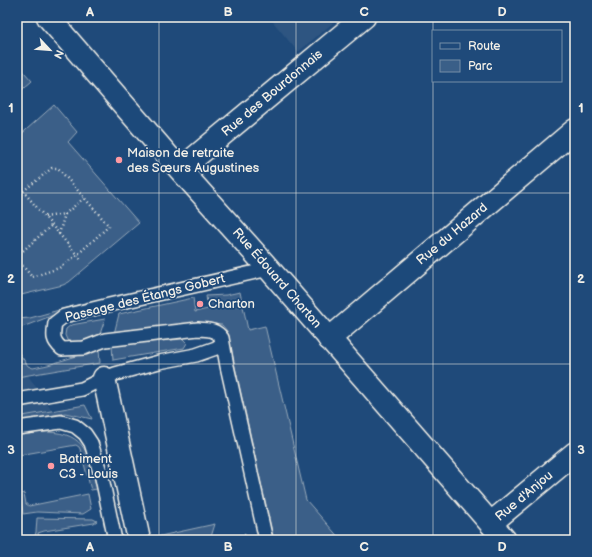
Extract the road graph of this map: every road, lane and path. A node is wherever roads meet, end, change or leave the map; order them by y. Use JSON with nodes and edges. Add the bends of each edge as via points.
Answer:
{"nodes":[{"id":1,"x":48,"y":17,"type":"edge"},
{"id":2,"x":364,"y":17,"type":"edge"},
{"id":3,"x":575,"y":130,"type":"edge"},
{"id":4,"x":181,"y":169,"type":"junction"},
{"id":5,"x":23,"y":191,"type":"junction"},
{"id":6,"x":17,"y":196,"type":"edge"},
{"id":7,"x":84,"y":198,"type":"junction"},
{"id":8,"x":65,"y":214,"type":"junction"},
{"id":9,"x":44,"y":217,"type":"junction"},
{"id":10,"x":52,"y":225,"type":"junction"},
{"id":11,"x":59,"y":234,"type":"junction"},
{"id":12,"x":76,"y":255,"type":"junction"},
{"id":13,"x":17,"y":256,"type":"edge"},
{"id":14,"x":17,"y":259,"type":"edge"},
{"id":15,"x":82,"y":261,"type":"dead end"},
{"id":16,"x":269,"y":269,"type":"junction"},
{"id":17,"x":222,"y":338,"type":"junction"},
{"id":18,"x":329,"y":339,"type":"junction"},
{"id":19,"x":104,"y":378,"type":"junction"},
{"id":20,"x":17,"y":400,"type":"edge"},
{"id":21,"x":17,"y":428,"type":"edge"},
{"id":22,"x":575,"y":453,"type":"edge"},
{"id":23,"x":491,"y":523,"type":"junction"},
{"id":24,"x":115,"y":540,"type":"edge"},
{"id":25,"x":139,"y":540,"type":"edge"},
{"id":26,"x":266,"y":540,"type":"edge"},
{"id":27,"x":505,"y":540,"type":"edge"}],
"edges":[{"from":1,"to":4,"type":"street","name":"Rue Édouard Charton"},
{"from":2,"to":4,"type":"street","name":"Rue des Bourdonnais"},
{"from":3,"to":18,"type":"street","name":"Rue du Hazard"},
{"from":4,"to":16,"type":"street","name":"Rue Édouard Charton"},
{"from":5,"to":6,"type":"path"},
{"from":5,"to":7,"type":"path","via":[[52,168],[58,168]]},
{"from":5,"to":9,"type":"path"},
{"from":7,"to":8,"type":"path"},
{"from":7,"to":12,"type":"path","via":[[108,226]]},
{"from":8,"to":9,"type":"path"},
{"from":8,"to":11,"type":"path"},
{"from":9,"to":10,"type":"path"},
{"from":10,"to":11,"type":"path"},
{"from":10,"to":13,"type":"path"},
{"from":11,"to":12,"type":"path"},
{"from":12,"to":14,"type":"path","via":[[59,268],[32,277]]},
{"from":12,"to":15,"type":"path"},
{"from":16,"to":17,"type":"lane","name":"Passage des Étangs Gobert","via":[[64,316],[55,324],[54,335],[55,343],[62,349],[84,348],[105,340],[198,329],[214,330]]},
{"from":16,"to":18,"type":"street","name":"Rue Édouard Charton"},
{"from":17,"to":19,"type":"lane","via":[[221,344],[216,348],[196,355],[159,362]]},
{"from":17,"to":26,"type":"lane","via":[[226,366]]},
{"from":18,"to":23,"type":"street","name":"Rue Édouard Charton"},
{"from":19,"to":20,"type":"lane","via":[[82,389]]},
{"from":19,"to":25,"type":"street"},
{"from":21,"to":24,"type":"lane","via":[[61,422],[75,426],[85,434],[91,443],[102,478]]},
{"from":22,"to":23,"type":"street","name":"Rue d'Anjou"},
{"from":23,"to":27,"type":"street","name":"Rue Édouard Charton"}]}
